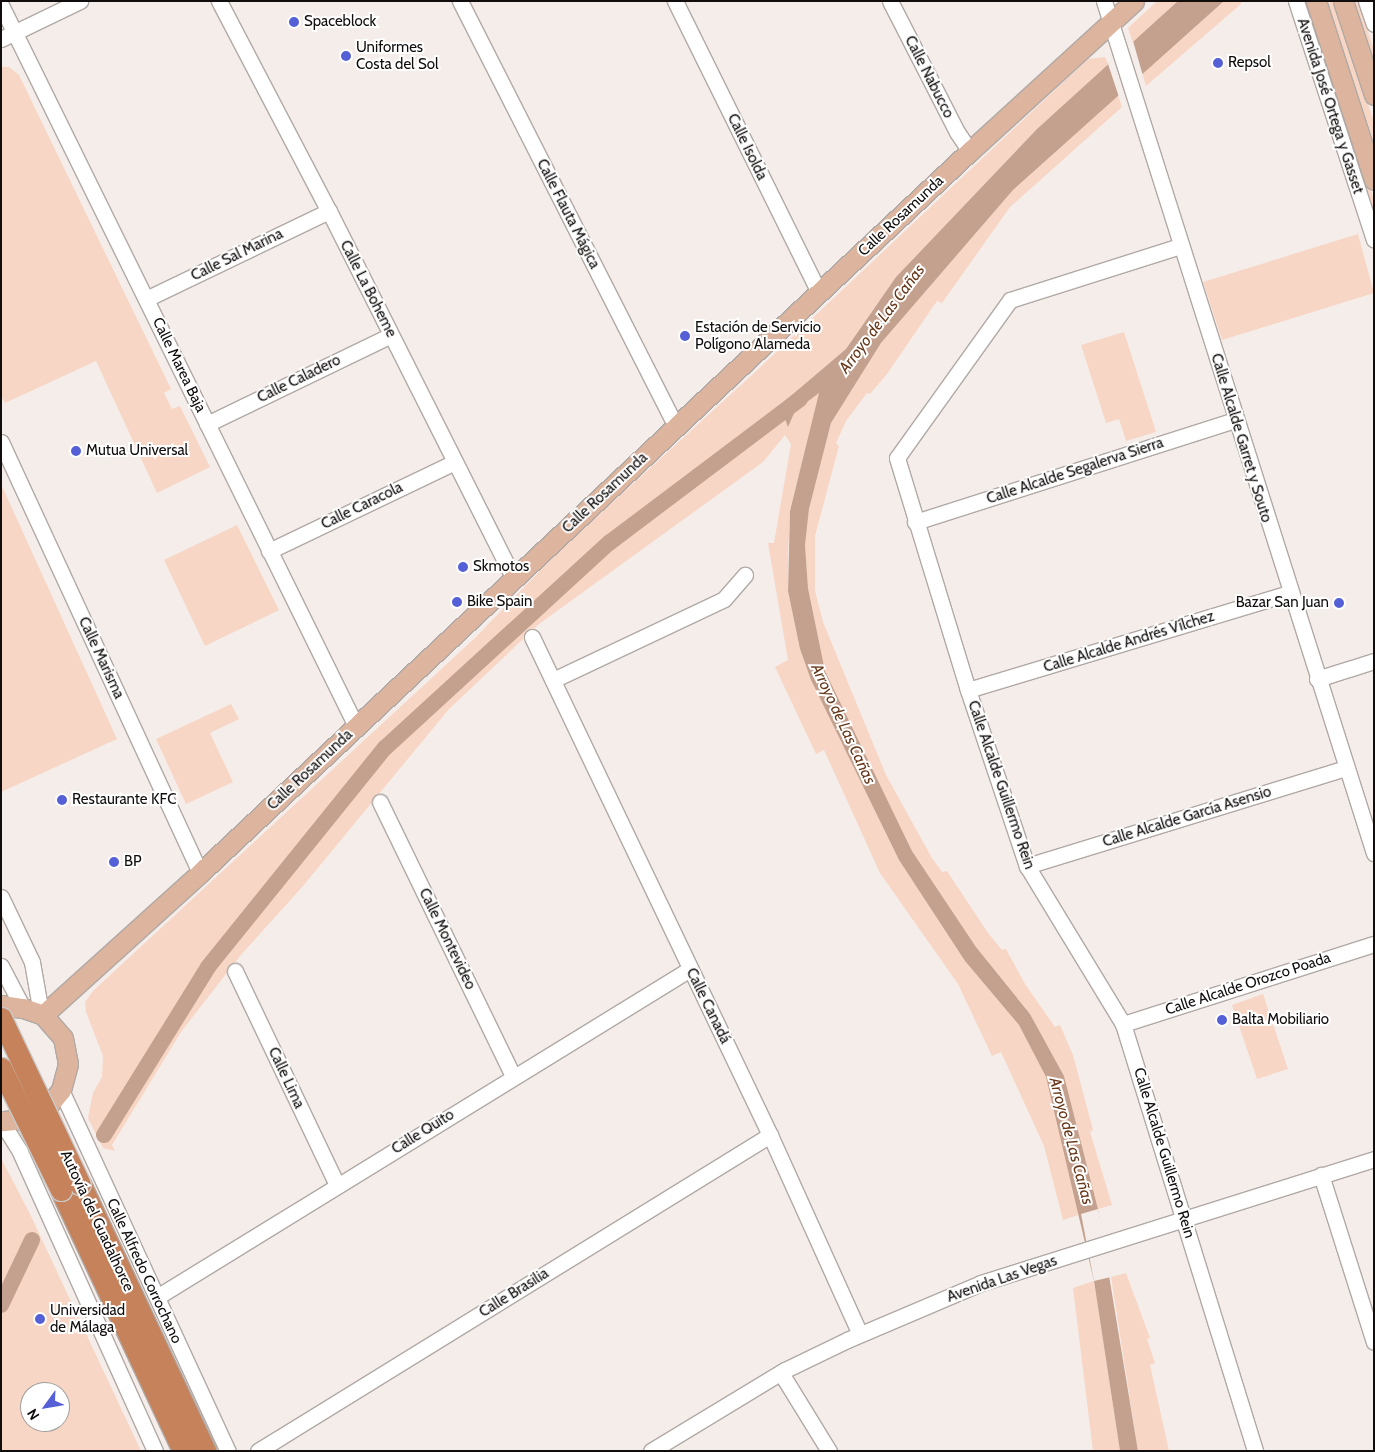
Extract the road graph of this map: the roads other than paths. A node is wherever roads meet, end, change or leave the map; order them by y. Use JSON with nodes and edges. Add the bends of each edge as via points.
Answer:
{"nodes":[{"id":1,"x":80,"y":1,"type":"edge"},
{"id":2,"x":219,"y":1,"type":"edge"},
{"id":3,"x":460,"y":1,"type":"edge"},
{"id":4,"x":674,"y":1,"type":"edge"},
{"id":5,"x":890,"y":1,"type":"edge"},
{"id":6,"x":1104,"y":1,"type":"edge"},
{"id":7,"x":1134,"y":1,"type":"edge"},
{"id":8,"x":1296,"y":1,"type":"edge"},
{"id":9,"x":1316,"y":1,"type":"edge"},
{"id":10,"x":1343,"y":1,"type":"edge"},
{"id":11,"x":1366,"y":1,"type":"edge"},
{"id":12,"x":1,"y":4,"type":"edge"},
{"id":13,"x":1374,"y":24,"type":"edge"},
{"id":14,"x":1113,"y":31,"type":"junction"},
{"id":15,"x":16,"y":32,"type":"junction"},
{"id":16,"x":1,"y":39,"type":"edge"},
{"id":17,"x":1374,"y":95,"type":"edge"},
{"id":18,"x":970,"y":151,"type":"junction"},
{"id":19,"x":1374,"y":180,"type":"edge"},
{"id":20,"x":328,"y":211,"type":"junction"},
{"id":21,"x":1374,"y":240,"type":"edge"},
{"id":22,"x":1180,"y":246,"type":"junction"},
{"id":23,"x":819,"y":292,"type":"junction"},
{"id":24,"x":146,"y":299,"type":"junction"},
{"id":25,"x":391,"y":335,"type":"junction"},
{"id":26,"x":1235,"y":420,"type":"junction"},
{"id":27,"x":207,"y":424,"type":"junction"},
{"id":28,"x":676,"y":426,"type":"junction"},
{"id":29,"x":1,"y":442,"type":"edge"},
{"id":30,"x":455,"y":462,"type":"junction"},
{"id":31,"x":915,"y":522,"type":"junction"},
{"id":32,"x":270,"y":551,"type":"junction"},
{"id":33,"x":744,"y":575,"type":"dead end"},
{"id":34,"x":514,"y":579,"type":"junction"},
{"id":35,"x":1290,"y":593,"type":"junction"},
{"id":36,"x":532,"y":637,"type":"dead end"},
{"id":37,"x":1374,"y":661,"type":"edge"},
{"id":38,"x":553,"y":680,"type":"junction"},
{"id":39,"x":1316,"y":680,"type":"junction"},
{"id":40,"x":968,"y":690,"type":"junction"},
{"id":41,"x":356,"y":726,"type":"junction"},
{"id":42,"x":1346,"y":768,"type":"junction"},
{"id":43,"x":380,"y":802,"type":"dead end"},
{"id":44,"x":1374,"y":853,"type":"edge"},
{"id":45,"x":1027,"y":866,"type":"junction"},
{"id":46,"x":200,"y":873,"type":"junction"},
{"id":47,"x":1,"y":896,"type":"edge"},
{"id":48,"x":1374,"y":944,"type":"edge"},
{"id":49,"x":1,"y":966,"type":"edge"},
{"id":50,"x":690,"y":969,"type":"junction"},
{"id":51,"x":235,"y":971,"type":"dead end"},
{"id":52,"x":76,"y":984,"type":"junction"},
{"id":53,"x":1,"y":1005,"type":"edge"},
{"id":54,"x":23,"y":1008,"type":"junction"},
{"id":55,"x":42,"y":1014,"type":"junction"},
{"id":56,"x":1,"y":1018,"type":"edge"},
{"id":57,"x":1123,"y":1024,"type":"junction"},
{"id":58,"x":63,"y":1038,"type":"junction"},
{"id":59,"x":1,"y":1068,"type":"edge"},
{"id":60,"x":514,"y":1076,"type":"junction"},
{"id":61,"x":61,"y":1090,"type":"junction"},
{"id":62,"x":1,"y":1121,"type":"edge"},
{"id":63,"x":770,"y":1135,"type":"junction"},
{"id":64,"x":1374,"y":1159,"type":"edge"},
{"id":65,"x":1321,"y":1175,"type":"junction"},
{"id":66,"x":337,"y":1185,"type":"junction"},
{"id":67,"x":70,"y":1187,"type":"junction"},
{"id":68,"x":1185,"y":1221,"type":"junction"},
{"id":69,"x":157,"y":1297,"type":"junction"},
{"id":70,"x":860,"y":1334,"type":"junction"},
{"id":71,"x":1374,"y":1342,"type":"edge"},
{"id":72,"x":781,"y":1373,"type":"junction"},
{"id":73,"x":155,"y":1451,"type":"edge"},
{"id":74,"x":183,"y":1451,"type":"edge"},
{"id":75,"x":206,"y":1451,"type":"edge"},
{"id":76,"x":228,"y":1451,"type":"edge"},
{"id":77,"x":258,"y":1451,"type":"edge"},
{"id":78,"x":652,"y":1451,"type":"edge"},
{"id":79,"x":829,"y":1451,"type":"edge"},
{"id":80,"x":1255,"y":1451,"type":"edge"}],
"edges":[{"from":1,"to":15,"type":"street"},
{"from":2,"to":20,"type":"street","name":"Calle La Boheme"},
{"from":3,"to":28,"type":"street","name":"Calle Flauta Mágica"},
{"from":4,"to":23,"type":"street","name":"Calle Isolda"},
{"from":5,"to":18,"type":"street","name":"Calle Nabucco","via":[[957,132]]},
{"from":6,"to":14,"type":"street","name":"Calle Alcalde Garret y Souto"},
{"from":7,"to":14,"type":"main road","name":"Calle Rosamunda"},
{"from":8,"to":21,"type":"street","name":"Avenida José Ortega y Gasset"},
{"from":9,"to":19,"type":"main road","name":"Avenida José Ortega y Gasset"},
{"from":10,"to":17,"type":"main road"},
{"from":11,"to":13,"type":"street"},
{"from":12,"to":15,"type":"street","name":"Calle Marea Baja"},
{"from":14,"to":18,"type":"main road","name":"Calle Rosamunda"},
{"from":14,"to":22,"type":"street","name":"Calle Alcalde Garret y Souto"},
{"from":15,"to":16,"type":"street"},
{"from":15,"to":24,"type":"street","name":"Calle Marea Baja"},
{"from":18,"to":23,"type":"main road","name":"Calle Rosamunda"},
{"from":20,"to":24,"type":"street","name":"Calle Sal Marina"},
{"from":20,"to":25,"type":"street","name":"Calle La Boheme"},
{"from":22,"to":26,"type":"street","name":"Calle Alcalde Garret y Souto"},
{"from":22,"to":31,"type":"street","name":"Calle Alcalde Guillermo Rein","via":[[1010,300],[897,458]]},
{"from":23,"to":28,"type":"main road","name":"Calle Rosamunda"},
{"from":24,"to":27,"type":"street","name":"Calle Marea Baja"},
{"from":25,"to":27,"type":"street","name":"Calle Caladero"},
{"from":25,"to":30,"type":"street","name":"Calle La Boheme"},
{"from":26,"to":31,"type":"street","name":"Calle Alcalde Segalerva Sierra"},
{"from":26,"to":35,"type":"street","name":"Calle Alcalde Garret y Souto"},
{"from":27,"to":32,"type":"street","name":"Calle Marea Baja"},
{"from":28,"to":34,"type":"main road","name":"Calle Rosamunda"},
{"from":29,"to":46,"type":"street","name":"Calle Marisma"},
{"from":30,"to":32,"type":"street","name":"Calle Caracola"},
{"from":30,"to":34,"type":"street","name":"Calle La Boheme"},
{"from":31,"to":40,"type":"street","name":"Calle Alcalde Guillermo Rein"},
{"from":32,"to":41,"type":"street","name":"Calle Marea Baja"},
{"from":33,"to":38,"type":"street","via":[[724,599]]},
{"from":34,"to":41,"type":"main road","name":"Calle Rosamunda"},
{"from":35,"to":39,"type":"street","name":"Calle Alcalde Garret y Souto"},
{"from":35,"to":40,"type":"street","name":"Calle Alcalde Andrés Vílchez"},
{"from":36,"to":38,"type":"street","name":"Calle Canadá"},
{"from":37,"to":39,"type":"street"},
{"from":38,"to":50,"type":"street","name":"Calle Canadá"},
{"from":39,"to":42,"type":"street","name":"Calle Alcalde Garret y Souto"},
{"from":40,"to":45,"type":"street","name":"Calle Alcalde Guillermo Rein"},
{"from":41,"to":46,"type":"main road","name":"Calle Rosamunda"},
{"from":42,"to":44,"type":"street","name":"Calle Alcalde Garret y Souto"},
{"from":42,"to":45,"type":"street","name":"Calle Alcalde García Asensio"},
{"from":43,"to":60,"type":"street","name":"Calle Montevideo"},
{"from":45,"to":57,"type":"street","name":"Calle Alcalde Guillermo Rein"},
{"from":46,"to":52,"type":"main road","name":"Calle Rosamunda"},
{"from":47,"to":55,"type":"street","via":[[32,962]]},
{"from":48,"to":57,"type":"street","name":"Calle Alcalde Orozco Poada"},
{"from":49,"to":54,"type":"street"},
{"from":50,"to":60,"type":"street","name":"Calle Quito"},
{"from":50,"to":63,"type":"street","name":"Calle Canadá"},
{"from":51,"to":66,"type":"street","name":"Calle Lima"},
{"from":52,"to":55,"type":"main road","name":"Calle Rosamunda"},
{"from":52,"to":58,"type":"main road","name":"Calle Rosamunda","via":[[65,1011]]},
{"from":53,"to":54,"type":"main road"},
{"from":54,"to":55,"type":"main road"},
{"from":55,"to":58,"type":"main road"},
{"from":56,"to":67,"type":"highway","name":"Autovía del Guadalhorce","bridge":true},
{"from":57,"to":68,"type":"street","name":"Calle Alcalde Guillermo Rein"},
{"from":58,"to":61,"type":"main road","name":"Calle Rosamunda","via":[[68,1064]]},
{"from":59,"to":67,"type":"highway","name":"Autovía del Guadalhorce","bridge":true},
{"from":60,"to":66,"type":"street","name":"Calle Quito"},
{"from":61,"to":62,"type":"main road","via":[[37,1114],[26,1119]]},
{"from":61,"to":69,"type":"street","name":"Calle Alfredo Corrochano"},
{"from":62,"to":73,"type":"street","via":[[20,1152]]},
{"from":63,"to":70,"type":"street","name":"Calle Canadá"},
{"from":63,"to":77,"type":"street","name":"Calle Brasilia"},
{"from":64,"to":65,"type":"street","name":"Avenida Las Vegas"},
{"from":65,"to":68,"type":"street","name":"Avenida Las Vegas"},
{"from":65,"to":71,"type":"street"},
{"from":66,"to":69,"type":"street","name":"Calle Quito"},
{"from":67,"to":74,"type":"highway","name":"Autovía del Guadalhorce"},
{"from":67,"to":75,"type":"highway","name":"Autovía del Guadalhorce"},
{"from":68,"to":70,"type":"street","name":"Avenida Las Vegas","via":[[981,1283]]},
{"from":68,"to":80,"type":"street","name":"Calle Alcalde Guillermo Rein"},
{"from":69,"to":76,"type":"street","name":"Calle Alfredo Corrochano"},
{"from":70,"to":72,"type":"street","name":"Avenida Las Vegas"},
{"from":72,"to":78,"type":"street","name":"Avenida Las Vegas"},
{"from":72,"to":79,"type":"street"}]}
